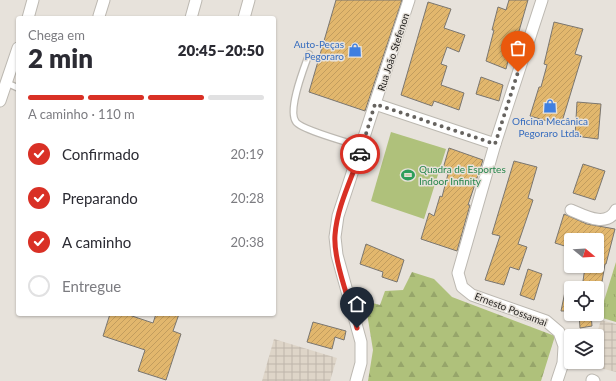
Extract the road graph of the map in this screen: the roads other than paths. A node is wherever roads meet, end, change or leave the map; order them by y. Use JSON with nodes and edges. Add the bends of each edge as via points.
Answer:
{"nodes":[{"id":1,"x":34,"y":0,"type":"edge"},
{"id":2,"x":104,"y":0,"type":"edge"},
{"id":3,"x":196,"y":0,"type":"edge"},
{"id":4,"x":249,"y":0,"type":"edge"},
{"id":5,"x":409,"y":0,"type":"edge"},
{"id":6,"x":542,"y":0,"type":"edge"},
{"id":7,"x":29,"y":16,"type":"edge"},
{"id":8,"x":99,"y":16,"type":"dead end"},
{"id":9,"x":192,"y":16,"type":"edge"},
{"id":10,"x":245,"y":16,"type":"edge"},
{"id":11,"x":16,"y":54,"type":"edge"},
{"id":12,"x":309,"y":54,"type":"dead end"},
{"id":13,"x":7,"y":83,"type":"junction"},
{"id":14,"x":16,"y":87,"type":"edge"},
{"id":15,"x":0,"y":101,"type":"edge"},
{"id":16,"x":375,"y":104,"type":"junction"},
{"id":17,"x":495,"y":144,"type":"junction"},
{"id":18,"x":362,"y":147,"type":"junction"},
{"id":19,"x":571,"y":210,"type":"dead end"},
{"id":20,"x":616,"y":210,"type":"edge"},
{"id":21,"x":356,"y":381,"type":"edge"},
{"id":22,"x":556,"y":381,"type":"edge"}],
"edges":[{"from":1,"to":7,"type":"street"},
{"from":2,"to":8,"type":"street"},
{"from":3,"to":9,"type":"street"},
{"from":4,"to":10,"type":"street"},
{"from":5,"to":16,"type":"street","name":"Rua João Stefenon"},
{"from":6,"to":17,"type":"street"},
{"from":11,"to":13,"type":"street"},
{"from":12,"to":18,"type":"lane","via":[[295,98],[293,112],[296,122],[306,128]]},
{"from":13,"to":14,"type":"lane"},
{"from":13,"to":15,"type":"street"},
{"from":16,"to":17,"type":"street"},
{"from":16,"to":18,"type":"street","name":"Rua João Stefenon"},
{"from":17,"to":22,"type":"street","name":"Ernesto Possamai","via":[[458,273],[462,287],[472,295],[546,321],[559,332],[564,346],[563,363]]},
{"from":18,"to":21,"type":"street","name":"Rua João Stefenon","via":[[338,216],[335,237],[337,255],[362,342],[361,363]]},
{"from":19,"to":20,"type":"street","via":[[601,220],[609,218]]}]}
